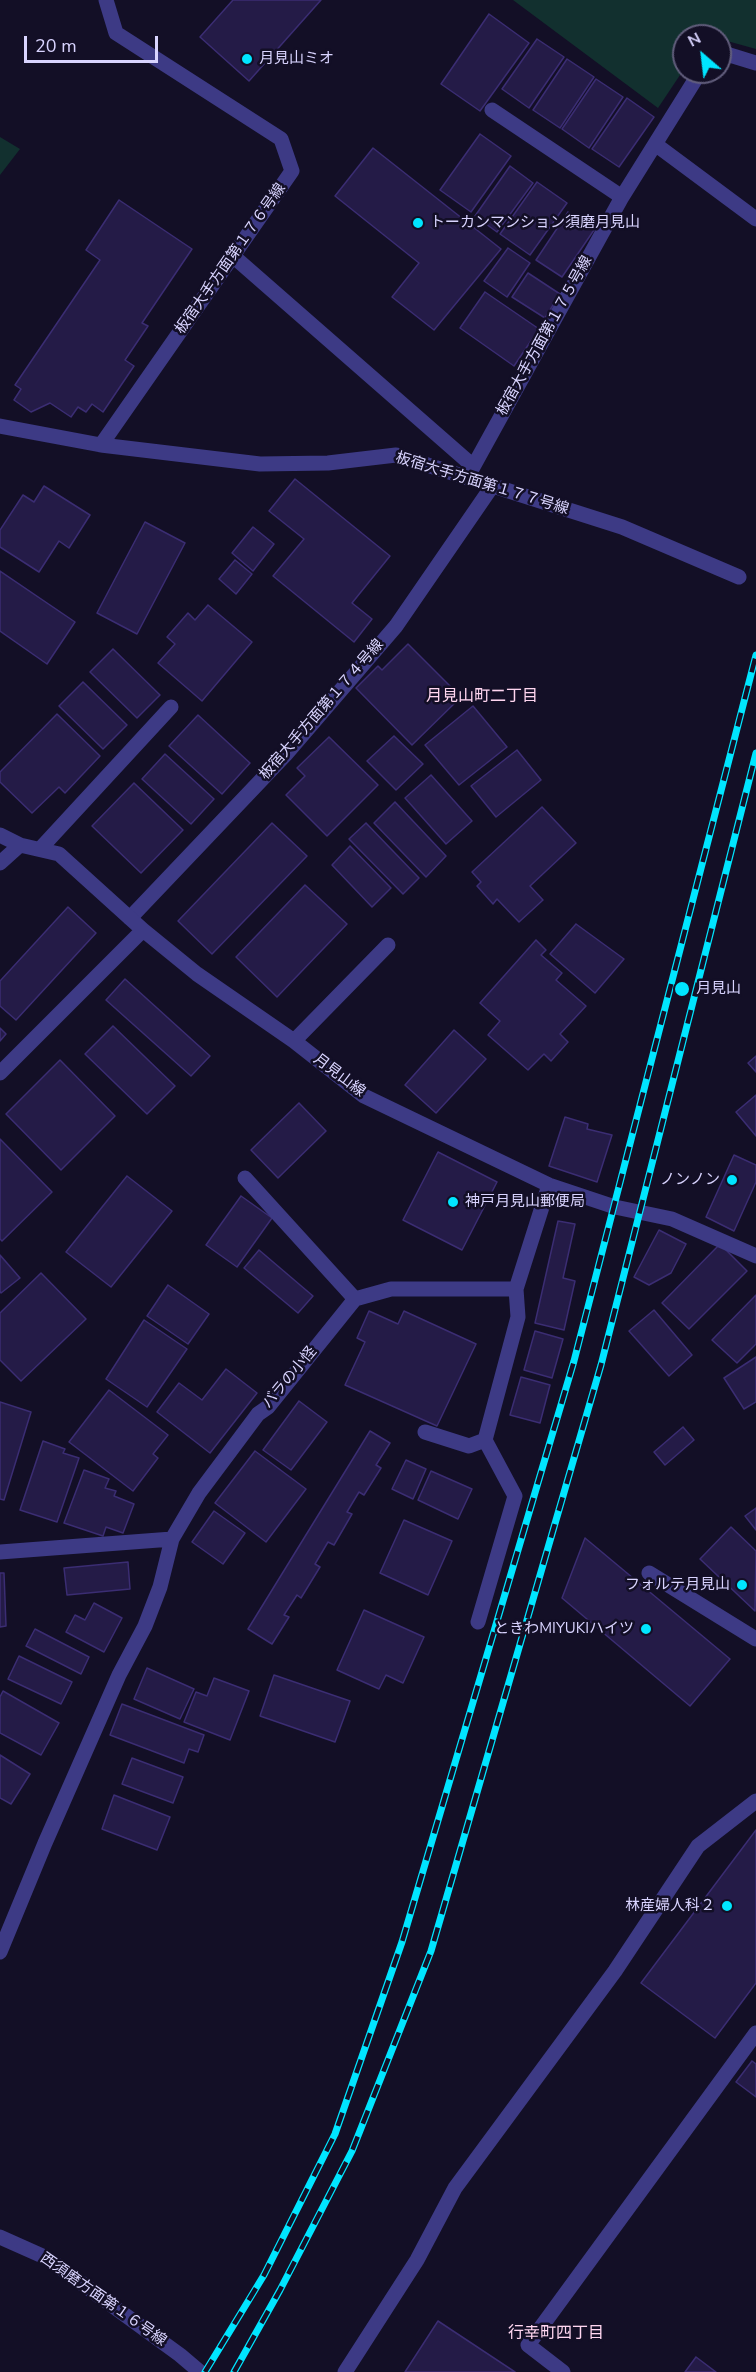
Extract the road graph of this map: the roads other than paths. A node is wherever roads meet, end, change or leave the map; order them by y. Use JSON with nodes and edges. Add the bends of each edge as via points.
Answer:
{"nodes":[{"id":1,"x":106,"y":0,"type":"edge"},
{"id":2,"x":732,"y":56,"type":"edge"},
{"id":3,"x":756,"y":63,"type":"edge"},
{"id":4,"x":692,"y":84,"type":"edge"},
{"id":5,"x":492,"y":110,"type":"dead end"},
{"id":6,"x":655,"y":144,"type":"junction"},
{"id":7,"x":622,"y":197,"type":"junction"},
{"id":8,"x":756,"y":219,"type":"edge"},
{"id":9,"x":233,"y":256,"type":"junction"},
{"id":10,"x":0,"y":426,"type":"edge"},
{"id":11,"x":101,"y":446,"type":"junction"},
{"id":12,"x":470,"y":472,"type":"junction"},
{"id":13,"x":493,"y":485,"type":"junction"},
{"id":14,"x":739,"y":577,"type":"dead end"},
{"id":15,"x":171,"y":707,"type":"dead end"},
{"id":16,"x":0,"y":835,"type":"edge"},
{"id":17,"x":20,"y":846,"type":"junction"},
{"id":18,"x":40,"y":849,"type":"junction"},
{"id":19,"x":0,"y":863,"type":"edge"},
{"id":20,"x":130,"y":918,"type":"junction"},
{"id":21,"x":143,"y":930,"type":"junction"},
{"id":22,"x":388,"y":945,"type":"dead end"},
{"id":23,"x":294,"y":1041,"type":"junction"},
{"id":24,"x":0,"y":1073,"type":"edge"},
{"id":25,"x":245,"y":1178,"type":"dead end"},
{"id":26,"x":549,"y":1185,"type":"junction"},
{"id":27,"x":756,"y":1256,"type":"edge"},
{"id":28,"x":516,"y":1288,"type":"junction"},
{"id":29,"x":355,"y":1299,"type":"junction"},
{"id":30,"x":425,"y":1432,"type":"dead end"},
{"id":31,"x":485,"y":1440,"type":"junction"},
{"id":32,"x":172,"y":1539,"type":"junction"},
{"id":33,"x":0,"y":1552,"type":"edge"},
{"id":34,"x":649,"y":1573,"type":"dead end"},
{"id":35,"x":478,"y":1622,"type":"dead end"},
{"id":36,"x":756,"y":1639,"type":"edge"},
{"id":37,"x":756,"y":1801,"type":"edge"},
{"id":38,"x":0,"y":1952,"type":"edge"},
{"id":39,"x":756,"y":2033,"type":"edge"},
{"id":40,"x":0,"y":2236,"type":"edge"},
{"id":41,"x":200,"y":2372,"type":"edge"},
{"id":42,"x":345,"y":2372,"type":"edge"},
{"id":43,"x":563,"y":2372,"type":"edge"}],
"edges":[{"from":1,"to":9,"type":"street","name":"板宿大手方面第１７６号線","via":[[116,33],[281,140],[292,171]]},
{"from":2,"to":3,"type":"street"},
{"from":4,"to":6,"type":"street","name":"板宿大手方面第１７５号線"},
{"from":5,"to":7,"type":"street"},
{"from":6,"to":7,"type":"street","name":"板宿大手方面第１７５号線"},
{"from":6,"to":8,"type":"street"},
{"from":7,"to":12,"type":"street","name":"板宿大手方面第１７５号線"},
{"from":9,"to":11,"type":"street","name":"板宿大手方面第１７６号線"},
{"from":9,"to":12,"type":"street"},
{"from":10,"to":11,"type":"street","name":"板宿大手方面第１７７号線"},
{"from":11,"to":12,"type":"street","name":"板宿大手方面第１７７号線","via":[[260,464],[328,463],[396,455]]},
{"from":12,"to":13,"type":"street","name":"板宿大手方面第１７７号線"},
{"from":13,"to":14,"type":"street","name":"板宿大手方面第１７７号線","via":[[622,526]]},
{"from":13,"to":20,"type":"street","name":"板宿大手方面第１７４号線","via":[[396,626],[286,754]]},
{"from":15,"to":18,"type":"street"},
{"from":16,"to":17,"type":"street","name":"月見山線"},
{"from":17,"to":18,"type":"street","name":"月見山線"},
{"from":17,"to":19,"type":"street"},
{"from":18,"to":20,"type":"street","name":"月見山線","via":[[59,854]]},
{"from":20,"to":21,"type":"street","name":"月見山線"},
{"from":21,"to":23,"type":"street","name":"月見山線","via":[[196,974]]},
{"from":21,"to":24,"type":"street"},
{"from":22,"to":23,"type":"street"},
{"from":23,"to":26,"type":"street","name":"月見山線","via":[[364,1096]]},
{"from":25,"to":29,"type":"street"},
{"from":26,"to":27,"type":"street","name":"月見山線","via":[[615,1207],[672,1219]]},
{"from":26,"to":28,"type":"street"},
{"from":28,"to":29,"type":"street","via":[[391,1289]]},
{"from":28,"to":31,"type":"street","via":[[518,1317]]},
{"from":29,"to":32,"type":"street","name":"バラの小怪","via":[[268,1407],[258,1414],[199,1493]]},
{"from":30,"to":31,"type":"street","via":[[469,1446]]},
{"from":31,"to":35,"type":"street","via":[[515,1496]]},
{"from":32,"to":33,"type":"street"},
{"from":32,"to":38,"type":"street","name":"バラの小怪","via":[[145,1626],[58,1812]]},
{"from":34,"to":36,"type":"street"},
{"from":37,"to":42,"type":"street","via":[[698,1846],[615,1971],[455,2188],[417,2260]]},
{"from":39,"to":43,"type":"street","via":[[528,2344]]},
{"from":40,"to":41,"type":"street","name":"西須磨方面第１６号線","via":[[47,2258]]}]}
